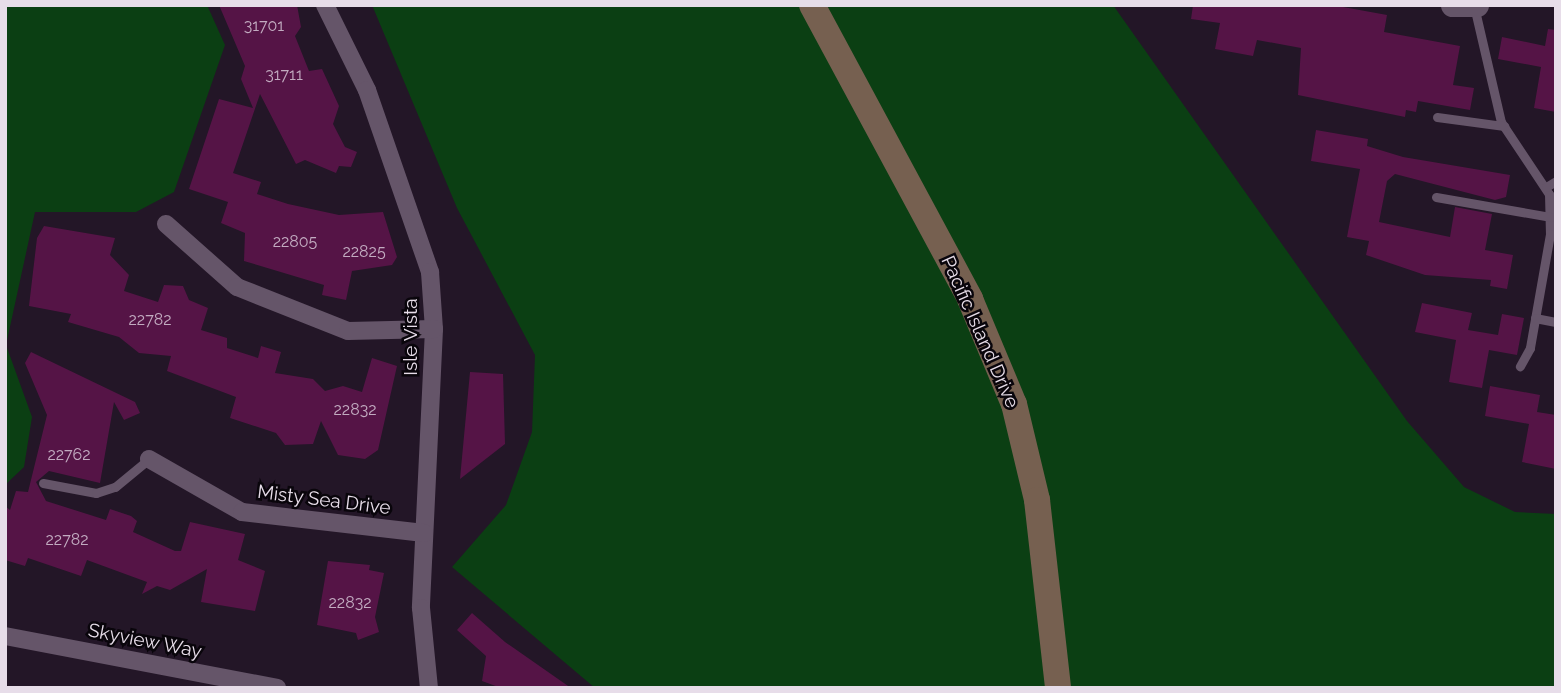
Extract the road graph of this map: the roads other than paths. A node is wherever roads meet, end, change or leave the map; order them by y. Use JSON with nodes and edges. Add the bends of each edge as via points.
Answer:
{"nodes":[{"id":1,"x":326,"y":5,"type":"edge"},
{"id":2,"x":812,"y":5,"type":"edge"},
{"id":3,"x":1452,"y":5,"type":"edge"},
{"id":4,"x":1476,"y":6,"type":"edge"},
{"id":5,"x":1437,"y":117,"type":"dead end"},
{"id":6,"x":1504,"y":126,"type":"junction"},
{"id":7,"x":1556,"y":181,"type":"edge"},
{"id":8,"x":1546,"y":187,"type":"junction"},
{"id":9,"x":1436,"y":197,"type":"dead end"},
{"id":10,"x":1551,"y":217,"type":"junction"},
{"id":11,"x":166,"y":224,"type":"dead end"},
{"id":12,"x":1535,"y":318,"type":"junction"},
{"id":13,"x":1556,"y":322,"type":"edge"},
{"id":14,"x":434,"y":329,"type":"junction"},
{"id":15,"x":1520,"y":366,"type":"dead end"},
{"id":16,"x":149,"y":459,"type":"joint"},
{"id":17,"x":43,"y":483,"type":"dead end"},
{"id":18,"x":424,"y":533,"type":"junction"},
{"id":19,"x":5,"y":636,"type":"edge"},
{"id":20,"x":277,"y":688,"type":"edge"},
{"id":21,"x":429,"y":688,"type":"edge"},
{"id":22,"x":1058,"y":688,"type":"edge"}],
"edges":[{"from":1,"to":14,"type":"street","name":"Isle Vista","via":[[367,90],[416,221],[430,272]]},
{"from":2,"to":22,"type":"main road","name":"Pacific Island Drive","via":[[970,299],[1014,404],[1037,500]]},
{"from":3,"to":4,"type":"street"},
{"from":4,"to":6,"type":"lane"},
{"from":5,"to":6,"type":"lane"},
{"from":6,"to":8,"type":"lane"},
{"from":7,"to":8,"type":"lane"},
{"from":8,"to":10,"type":"lane"},
{"from":9,"to":10,"type":"lane"},
{"from":10,"to":12,"type":"lane"},
{"from":11,"to":14,"type":"street","via":[[237,287],[348,331]]},
{"from":12,"to":13,"type":"lane"},
{"from":12,"to":15,"type":"lane"},
{"from":14,"to":18,"type":"street","name":"Isle Vista"},
{"from":16,"to":17,"type":"lane","via":[[115,487],[96,493]]},
{"from":16,"to":18,"type":"street","name":"Misty Sea Drive","via":[[242,512]]},
{"from":18,"to":21,"type":"street","name":"Isle Vista","via":[[421,608]]},
{"from":19,"to":20,"type":"street","name":"Skyview Way"}]}
